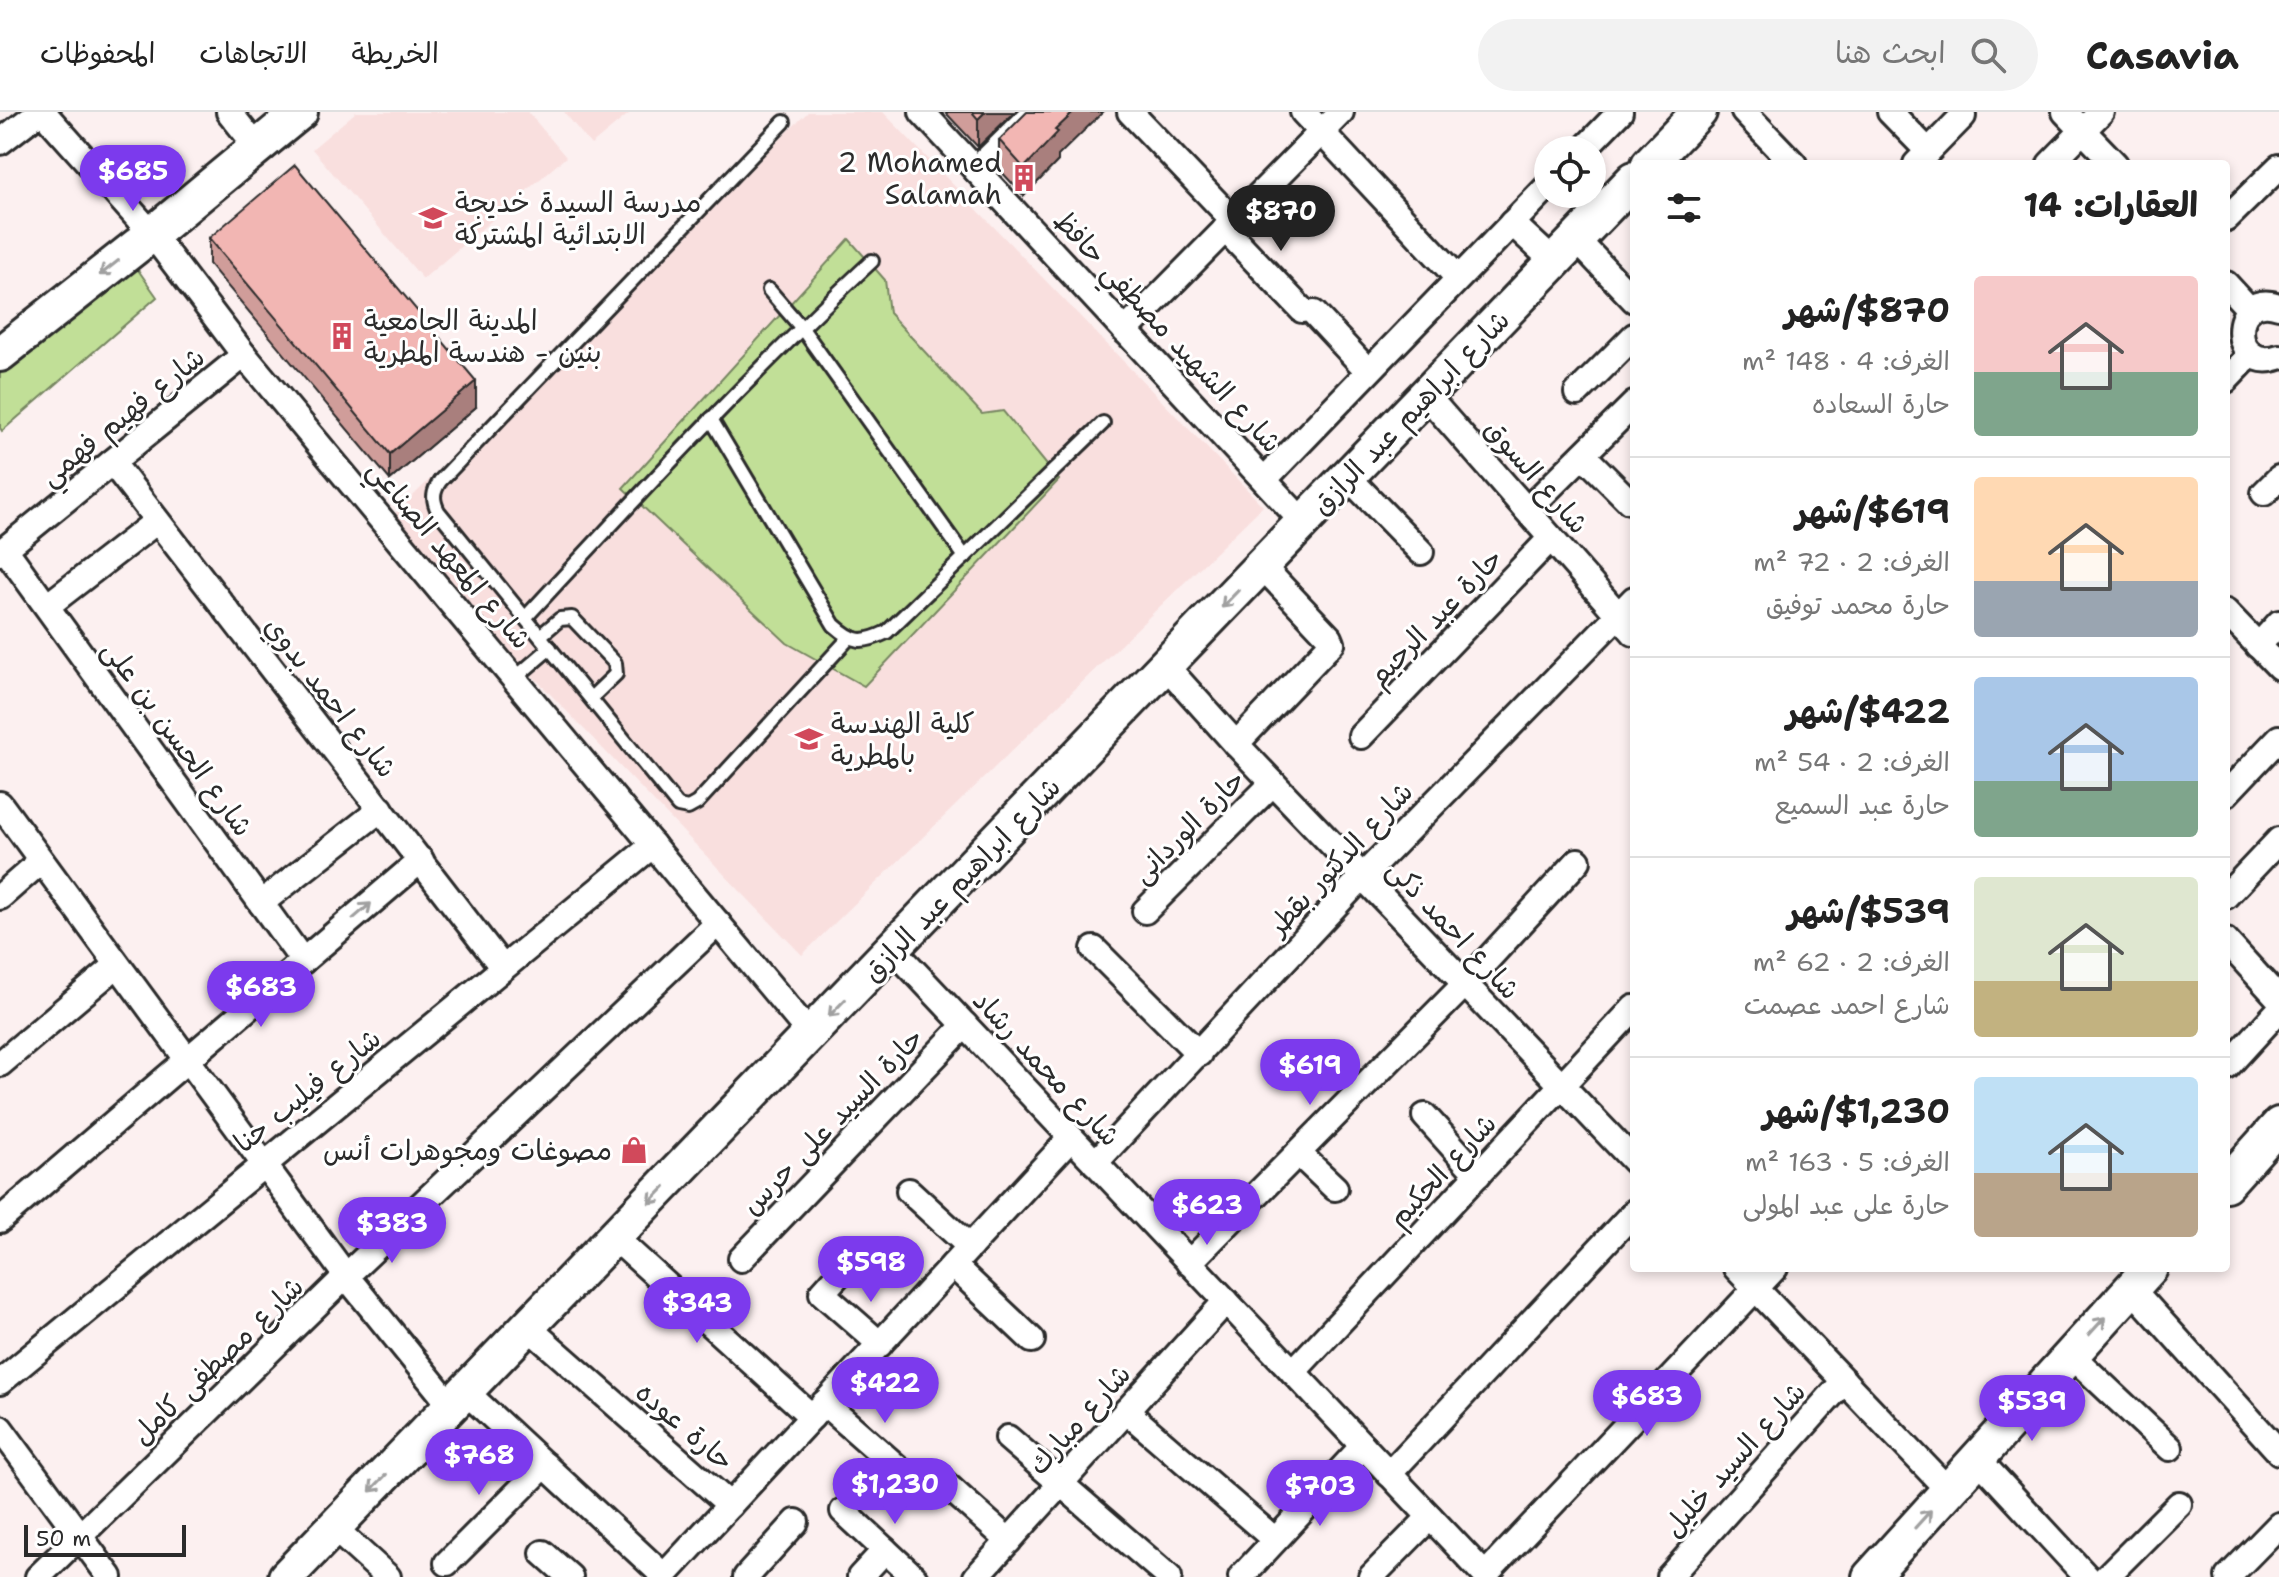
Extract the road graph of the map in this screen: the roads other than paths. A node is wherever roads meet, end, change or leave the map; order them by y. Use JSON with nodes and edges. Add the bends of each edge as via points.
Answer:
{"nodes":[{"id":1,"x":41,"y":112,"type":"edge"},
{"id":2,"x":229,"y":112,"type":"edge"},
{"id":3,"x":300,"y":112,"type":"edge"},
{"id":4,"x":922,"y":112,"type":"edge"},
{"id":5,"x":1035,"y":112,"type":"edge"},
{"id":6,"x":1130,"y":112,"type":"edge"},
{"id":7,"x":1303,"y":112,"type":"edge"},
{"id":8,"x":1341,"y":112,"type":"edge"},
{"id":9,"x":1620,"y":112,"type":"edge"},
{"id":10,"x":1699,"y":112,"type":"edge"},
{"id":11,"x":1744,"y":112,"type":"edge"},
{"id":12,"x":1890,"y":112,"type":"edge"},
{"id":13,"x":2065,"y":112,"type":"edge"},
{"id":14,"x":2101,"y":112,"type":"edge"},
{"id":15,"x":1963,"y":116,"type":"dead end"},
{"id":16,"x":784,"y":122,"type":"dead end"},
{"id":17,"x":2083,"y":130,"type":"junction"},
{"id":18,"x":1321,"y":132,"type":"junction"},
{"id":19,"x":1597,"y":136,"type":"edge"},
{"id":20,"x":0,"y":142,"type":"edge"},
{"id":21,"x":257,"y":147,"type":"junction"},
{"id":22,"x":1932,"y":156,"type":"edge"},
{"id":23,"x":1653,"y":160,"type":"edge"},
{"id":24,"x":1790,"y":160,"type":"edge"},
{"id":25,"x":2054,"y":160,"type":"edge"},
{"id":26,"x":2111,"y":160,"type":"edge"},
{"id":27,"x":2279,"y":167,"type":"edge"},
{"id":28,"x":976,"y":170,"type":"junction"},
{"id":29,"x":1630,"y":183,"type":"edge"},
{"id":30,"x":1534,"y":200,"type":"edge"},
{"id":31,"x":2230,"y":215,"type":"edge"},
{"id":32,"x":1512,"y":223,"type":"junction"},
{"id":33,"x":1230,"y":225,"type":"junction"},
{"id":34,"x":152,"y":234,"type":"junction"},
{"id":35,"x":1565,"y":251,"type":"junction"},
{"id":36,"x":872,"y":261,"type":"dead end"},
{"id":37,"x":1458,"y":278,"type":"junction"},
{"id":38,"x":2230,"y":288,"type":"edge"},
{"id":39,"x":769,"y":290,"type":"dead end"},
{"id":40,"x":1630,"y":297,"type":"edge"},
{"id":41,"x":2279,"y":306,"type":"edge"},
{"id":42,"x":2250,"y":310,"type":"junction"},
{"id":43,"x":801,"y":327,"type":"junction"},
{"id":44,"x":1125,"y":331,"type":"junction"},
{"id":45,"x":1630,"y":340,"type":"edge"},
{"id":46,"x":0,"y":354,"type":"edge"},
{"id":47,"x":2251,"y":354,"type":"junction"},
{"id":48,"x":244,"y":355,"type":"junction"},
{"id":49,"x":2279,"y":357,"type":"edge"},
{"id":50,"x":1368,"y":371,"type":"junction"},
{"id":51,"x":2230,"y":376,"type":"edge"},
{"id":52,"x":1577,"y":393,"type":"dead end"},
{"id":53,"x":1426,"y":395,"type":"junction"},
{"id":54,"x":1630,"y":408,"type":"edge"},
{"id":55,"x":711,"y":419,"type":"junction"},
{"id":56,"x":1103,"y":423,"type":"dead end"},
{"id":57,"x":1583,"y":455,"type":"junction"},
{"id":58,"x":112,"y":462,"type":"junction"},
{"id":59,"x":1348,"y":477,"type":"junction"},
{"id":60,"x":1265,"y":479,"type":"junction"},
{"id":61,"x":1629,"y":501,"type":"dead end"},
{"id":62,"x":1527,"y":510,"type":"junction"},
{"id":63,"x":157,"y":521,"type":"junction"},
{"id":64,"x":1303,"y":522,"type":"junction"},
{"id":65,"x":1551,"y":538,"type":"junction"},
{"id":66,"x":3,"y":551,"type":"edge"},
{"id":67,"x":1421,"y":552,"type":"dead end"},
{"id":68,"x":965,"y":557,"type":"junction"},
{"id":69,"x":1262,"y":566,"type":"junction"},
{"id":70,"x":47,"y":606,"type":"junction"},
{"id":71,"x":1629,"y":616,"type":"edge"},
{"id":72,"x":2230,"y":616,"type":"edge"},
{"id":73,"x":525,"y":618,"type":"junction"},
{"id":74,"x":2279,"y":623,"type":"edge"},
{"id":75,"x":540,"y":636,"type":"junction"},
{"id":76,"x":849,"y":638,"type":"junction"},
{"id":77,"x":2258,"y":646,"type":"junction"},
{"id":78,"x":550,"y":648,"type":"junction"},
{"id":79,"x":1166,"y":666,"type":"junction"},
{"id":80,"x":2279,"y":667,"type":"edge"},
{"id":81,"x":514,"y":679,"type":"junction"},
{"id":82,"x":591,"y":698,"type":"junction"},
{"id":83,"x":1361,"y":736,"type":"dead end"},
{"id":84,"x":2279,"y":738,"type":"edge"},
{"id":85,"x":1236,"y":744,"type":"junction"},
{"id":86,"x":1273,"y":783,"type":"junction"},
{"id":87,"x":2230,"y":783,"type":"edge"},
{"id":88,"x":0,"y":804,"type":"edge"},
{"id":89,"x":381,"y":809,"type":"junction"},
{"id":90,"x":2279,"y":840,"type":"edge"},
{"id":91,"x":653,"y":845,"type":"junction"},
{"id":92,"x":421,"y":860,"type":"junction"},
{"id":93,"x":41,"y":861,"type":"junction"},
{"id":94,"x":1578,"y":861,"type":"dead end"},
{"id":95,"x":1363,"y":876,"type":"junction"},
{"id":96,"x":2230,"y":892,"type":"edge"},
{"id":97,"x":0,"y":897,"type":"edge"},
{"id":98,"x":261,"y":903,"type":"junction"},
{"id":99,"x":1145,"y":911,"type":"dead end"},
{"id":100,"x":718,"y":923,"type":"junction"},
{"id":101,"x":2230,"y":945,"type":"edge"},
{"id":102,"x":893,"y":949,"type":"junction"},
{"id":103,"x":1094,"y":949,"type":"dead end"},
{"id":104,"x":303,"y":961,"type":"junction"},
{"id":105,"x":117,"y":965,"type":"junction"},
{"id":106,"x":503,"y":968,"type":"junction"},
{"id":107,"x":1465,"y":984,"type":"junction"},
{"id":108,"x":2277,"y":996,"type":"edge"},
{"id":109,"x":1630,"y":1012,"type":"edge"},
{"id":110,"x":965,"y":1025,"type":"junction"},
{"id":111,"x":811,"y":1035,"type":"junction"},
{"id":112,"x":1199,"y":1054,"type":"junction"},
{"id":113,"x":187,"y":1060,"type":"junction"},
{"id":114,"x":2230,"y":1063,"type":"edge"},
{"id":115,"x":0,"y":1064,"type":"edge"},
{"id":116,"x":1562,"y":1086,"type":"junction"},
{"id":117,"x":1425,"y":1116,"type":"dead end"},
{"id":118,"x":2279,"y":1125,"type":"edge"},
{"id":119,"x":1071,"y":1138,"type":"junction"},
{"id":120,"x":1298,"y":1153,"type":"junction"},
{"id":121,"x":1630,"y":1157,"type":"edge"},
{"id":122,"x":1095,"y":1163,"type":"junction"},
{"id":123,"x":264,"y":1165,"type":"junction"},
{"id":124,"x":1478,"y":1175,"type":"junction"},
{"id":125,"x":2230,"y":1180,"type":"edge"},
{"id":126,"x":1335,"y":1188,"type":"dead end"},
{"id":127,"x":909,"y":1191,"type":"dead end"},
{"id":128,"x":1630,"y":1216,"type":"edge"},
{"id":129,"x":0,"y":1220,"type":"edge"},
{"id":130,"x":615,"y":1238,"type":"junction"},
{"id":131,"x":961,"y":1256,"type":"junction"},
{"id":132,"x":741,"y":1259,"type":"dead end"},
{"id":133,"x":1189,"y":1263,"type":"junction"},
{"id":134,"x":848,"y":1264,"type":"dead end"},
{"id":135,"x":1740,"y":1272,"type":"edge"},
{"id":136,"x":1771,"y":1272,"type":"edge"},
{"id":137,"x":346,"y":1276,"type":"junction"},
{"id":138,"x":2140,"y":1278,"type":"edge"},
{"id":139,"x":1756,"y":1288,"type":"junction"},
{"id":140,"x":1226,"y":1301,"type":"junction"},
{"id":141,"x":529,"y":1328,"type":"junction"},
{"id":142,"x":1032,"y":1340,"type":"dead end"},
{"id":143,"x":880,"y":1344,"type":"junction"},
{"id":144,"x":2071,"y":1355,"type":"junction"},
{"id":145,"x":1293,"y":1372,"type":"junction"},
{"id":146,"x":1844,"y":1381,"type":"junction"},
{"id":147,"x":0,"y":1382,"type":"edge"},
{"id":148,"x":459,"y":1399,"type":"junction"},
{"id":149,"x":818,"y":1410,"type":"junction"},
{"id":150,"x":1126,"y":1411,"type":"junction"},
{"id":151,"x":0,"y":1428,"type":"edge"},
{"id":152,"x":1008,"y":1438,"type":"dead end"},
{"id":153,"x":1363,"y":1446,"type":"junction"},
{"id":154,"x":2170,"y":1448,"type":"dead end"},
{"id":155,"x":2279,"y":1452,"type":"edge"},
{"id":156,"x":1978,"y":1459,"type":"junction"},
{"id":157,"x":545,"y":1465,"type":"junction"},
{"id":158,"x":1389,"y":1474,"type":"junction"},
{"id":159,"x":942,"y":1481,"type":"dead end"},
{"id":160,"x":914,"y":1482,"type":"dead end"},
{"id":161,"x":1061,"y":1484,"type":"junction"},
{"id":162,"x":1949,"y":1491,"type":"junction"},
{"id":163,"x":2179,"y":1504,"type":"dead end"},
{"id":164,"x":730,"y":1505,"type":"junction"},
{"id":165,"x":843,"y":1511,"type":"dead end"},
{"id":166,"x":1430,"y":1517,"type":"junction"},
{"id":167,"x":796,"y":1522,"type":"dead end"},
{"id":168,"x":2279,"y":1525,"type":"edge"},
{"id":169,"x":334,"y":1528,"type":"junction"},
{"id":170,"x":80,"y":1536,"type":"junction"},
{"id":171,"x":1275,"y":1540,"type":"junction"},
{"id":172,"x":1009,"y":1541,"type":"junction"},
{"id":173,"x":885,"y":1550,"type":"junction"},
{"id":174,"x":543,"y":1553,"type":"dead end"},
{"id":175,"x":447,"y":1563,"type":"dead end"},
{"id":176,"x":1486,"y":1576,"type":"edge"},
{"id":177,"x":38,"y":1577,"type":"edge"},
{"id":178,"x":110,"y":1577,"type":"edge"},
{"id":179,"x":286,"y":1577,"type":"edge"},
{"id":180,"x":388,"y":1577,"type":"edge"},
{"id":181,"x":570,"y":1577,"type":"edge"},
{"id":182,"x":664,"y":1577,"type":"edge"},
{"id":183,"x":746,"y":1577,"type":"edge"},
{"id":184,"x":860,"y":1577,"type":"edge"},
{"id":185,"x":914,"y":1577,"type":"edge"},
{"id":186,"x":976,"y":1577,"type":"edge"},
{"id":187,"x":1169,"y":1577,"type":"edge"},
{"id":188,"x":1241,"y":1577,"type":"edge"},
{"id":189,"x":1371,"y":1577,"type":"edge"},
{"id":190,"x":1669,"y":1577,"type":"edge"},
{"id":191,"x":1870,"y":1577,"type":"edge"},
{"id":192,"x":2087,"y":1577,"type":"edge"},
{"id":193,"x":2106,"y":1577,"type":"edge"},
{"id":194,"x":2228,"y":1577,"type":"edge"}],
"edges":[{"from":1,"to":20,"type":"street"},
{"from":1,"to":34,"type":"street","name":"شارع المعهد الصناعي"},
{"from":2,"to":21,"type":"street"},
{"from":3,"to":21,"type":"main road"},
{"from":4,"to":28,"type":"street","name":"شارع الشهيد مصطفي حافظ"},
{"from":5,"to":28,"type":"street"},
{"from":6,"to":33,"type":"street"},
{"from":7,"to":18,"type":"street"},
{"from":8,"to":18,"type":"street"},
{"from":9,"to":19,"type":"street"},
{"from":10,"to":23,"type":"main road"},
{"from":11,"to":24,"type":"street"},
{"from":12,"to":22,"type":"street"},
{"from":13,"to":17,"type":"street"},
{"from":14,"to":17,"type":"street"},
{"from":15,"to":22,"type":"street"},
{"from":16,"to":73,"type":"lane","via":[[434,490],[438,511]]},
{"from":17,"to":25,"type":"street"},
{"from":17,"to":26,"type":"street"},
{"from":18,"to":33,"type":"street"},
{"from":18,"to":37,"type":"street"},
{"from":21,"to":34,"type":"main road"},
{"from":27,"to":31,"type":"street"},
{"from":28,"to":44,"type":"street","name":"شارع الشهيد مصطفي حافظ"},
{"from":29,"to":35,"type":"main road","name":"شارع ابراهيم عبد الرازق"},
{"from":30,"to":32,"type":"street","name":"شارع ابراهيم عبد الرازق"},
{"from":32,"to":35,"type":"street"},
{"from":32,"to":37,"type":"street","name":"شارع ابراهيم عبد الرازق"},
{"from":33,"to":44,"type":"street"},
{"from":33,"to":50,"type":"street"},
{"from":34,"to":46,"type":"main road","one_way":true},
{"from":34,"to":48,"type":"street","name":"شارع المعهد الصناعي"},
{"from":35,"to":40,"type":"street"},
{"from":35,"to":53,"type":"main road","name":"شارع ابراهيم عبد الرازق"},
{"from":36,"to":43,"type":"lane"},
{"from":37,"to":50,"type":"street","name":"شارع ابراهيم عبد الرازق"},
{"from":38,"to":42,"type":"street"},
{"from":39,"to":43,"type":"lane"},
{"from":41,"to":42,"type":"street","via":[[2266,303]]},
{"from":42,"to":47,"type":"street","via":[[2240,332]]},
{"from":43,"to":55,"type":"lane"},
{"from":43,"to":68,"type":"lane"},
{"from":44,"to":60,"type":"street","name":"شارع الشهيد مصطفي حافظ"},
{"from":45,"to":52,"type":"street"},
{"from":47,"to":49,"type":"street"},
{"from":47,"to":51,"type":"street"},
{"from":48,"to":58,"type":"street","name":"شارع فهيم فهمي"},
{"from":48,"to":81,"type":"street","name":"شارع المعهد الصناعي"},
{"from":50,"to":60,"type":"street","name":"شارع ابراهيم عبد الرازق"},
{"from":53,"to":59,"type":"main road","name":"شارع ابراهيم عبد الرازق"},
{"from":53,"to":62,"type":"street","name":"شارع السوق"},
{"from":54,"to":57,"type":"street"},
{"from":55,"to":73,"type":"lane"},
{"from":55,"to":76,"type":"lane","via":[[834,625]]},
{"from":56,"to":68,"type":"lane"},
{"from":57,"to":61,"type":"street"},
{"from":57,"to":62,"type":"street"},
{"from":58,"to":63,"type":"street","name":"شارع احمد بدوي"},
{"from":58,"to":66,"type":"street","name":"شارع فهيم فهمي"},
{"from":59,"to":64,"type":"main road","name":"شارع ابراهيم عبد الرازق"},
{"from":59,"to":67,"type":"street"},
{"from":60,"to":64,"type":"street","name":"شارع الشهيد مصطفي حافظ"},
{"from":62,"to":65,"type":"street","name":"شارع السوق"},
{"from":63,"to":70,"type":"street"},
{"from":63,"to":89,"type":"street","name":"شارع احمد بدوي"},
{"from":64,"to":69,"type":"main road","name":"شارع ابراهيم عبد الرازق"},
{"from":65,"to":71,"type":"street","name":"شارع السوق"},
{"from":65,"to":83,"type":"street","name":"حارة عبد الرحيم"},
{"from":66,"to":70,"type":"street","name":"شارع الحسن بن على"},
{"from":68,"to":76,"type":"lane","via":[[887,632],[868,641]]},
{"from":69,"to":79,"type":"main road","name":"شارع ابراهيم عبد الرازق","one_way":true},
{"from":69,"to":85,"type":"street","via":[[1332,643]]},
{"from":70,"to":98,"type":"street","name":"شارع الحسن بن على"},
{"from":71,"to":95,"type":"street","name":"شارع الدكتور بقطر"},
{"from":72,"to":77,"type":"street"},
{"from":73,"to":75,"type":"lane"},
{"from":74,"to":77,"type":"street"},
{"from":75,"to":78,"type":"lane"},
{"from":75,"to":82,"type":"lane","via":[[560,619],[572,618],[615,663],[616,674]]},
{"from":76,"to":82,"type":"lane","via":[[688,808],[678,806]]},
{"from":77,"to":80,"type":"street"},
{"from":78,"to":81,"type":"lane"},
{"from":78,"to":82,"type":"lane"},
{"from":79,"to":85,"type":"street","name":"شارع احمد ذكى"},
{"from":79,"to":102,"type":"main road","name":"شارع ابراهيم عبد الرازق"},
{"from":81,"to":91,"type":"street","name":"شارع المعهد الصناعي"},
{"from":84,"to":87,"type":"street"},
{"from":85,"to":86,"type":"street","name":"شارع احمد ذكى"},
{"from":86,"to":95,"type":"street","name":"شارع احمد ذكى"},
{"from":86,"to":99,"type":"street","name":"حارة الوردانى"},
{"from":88,"to":93,"type":"street"},
{"from":89,"to":92,"type":"street","name":"شارع احمد بدوي"},
{"from":89,"to":98,"type":"street"},
{"from":90,"to":96,"type":"street"},
{"from":91,"to":100,"type":"street","name":"شارع المعهد الصناعي"},
{"from":91,"to":106,"type":"street","name":"شارع فيليب حنا"},
{"from":104,"to":92,"type":"street","one_way":true},
{"from":92,"to":106,"type":"street","name":"شارع احمد بدوي"},
{"from":93,"to":97,"type":"street"},
{"from":93,"to":105,"type":"street"},
{"from":94,"to":107,"type":"street"},
{"from":95,"to":107,"type":"street","name":"شارع احمد ذكى"},
{"from":95,"to":112,"type":"street","name":"شارع الدكتور بقطر"},
{"from":98,"to":104,"type":"street","name":"شارع الحسن بن على"},
{"from":100,"to":111,"type":"street","name":"شارع المعهد الصناعي"},
{"from":100,"to":137,"type":"street","name":"شارع مصطفى كامل"},
{"from":101,"to":108,"type":"street"},
{"from":102,"to":110,"type":"street","name":"شارع محمد رشاد"},
{"from":102,"to":111,"type":"main road","name":"شارع ابراهيم عبد الرازق","one_way":true},
{"from":103,"to":112,"type":"street"},
{"from":104,"to":113,"type":"street"},
{"from":105,"to":113,"type":"street"},
{"from":105,"to":115,"type":"street"},
{"from":106,"to":123,"type":"street","name":"شارع فيليب حنا"},
{"from":107,"to":116,"type":"street","name":"شارع احمد ذكى"},
{"from":107,"to":120,"type":"street"},
{"from":108,"to":114,"type":"street"},
{"from":109,"to":116,"type":"street","name":"شارع الحكيم"},
{"from":110,"to":119,"type":"street","name":"شارع محمد رشاد"},
{"from":110,"to":132,"type":"street","name":"حارة السيد على حرس"},
{"from":111,"to":130,"type":"main road","name":"شارع ابراهيم عبد الرازق","one_way":true},
{"from":112,"to":122,"type":"street","name":"شارع الدكتور بقطر"},
{"from":113,"to":123,"type":"street"},
{"from":113,"to":129,"type":"street"},
{"from":116,"to":121,"type":"street","name":"شارع احمد ذكى"},
{"from":116,"to":124,"type":"street","name":"شارع الحكيم"},
{"from":117,"to":124,"type":"street"},
{"from":118,"to":125,"type":"main road"},
{"from":119,"to":122,"type":"street","name":"شارع محمد رشاد"},
{"from":119,"to":131,"type":"street"},
{"from":120,"to":126,"type":"street"},
{"from":120,"to":133,"type":"street"},
{"from":122,"to":133,"type":"street","name":"شارع محمد رشاد"},
{"from":123,"to":137,"type":"street"},
{"from":123,"to":147,"type":"street","name":"شارع فيليب حنا"},
{"from":124,"to":145,"type":"street","name":"شارع الحكيم"},
{"from":127,"to":131,"type":"street"},
{"from":128,"to":158,"type":"street"},
{"from":130,"to":141,"type":"main road","name":"شارع ابراهيم عبد الرازق"},
{"from":130,"to":149,"type":"street"},
{"from":131,"to":142,"type":"street"},
{"from":131,"to":143,"type":"street"},
{"from":133,"to":140,"type":"street","name":"شارع محمد رشاد"},
{"from":134,"to":143,"type":"street","via":[[822,1293]]},
{"from":135,"to":139,"type":"street"},
{"from":136,"to":139,"type":"street"},
{"from":137,"to":148,"type":"street"},
{"from":137,"to":170,"type":"street","name":"شارع مصطفى كامل"},
{"from":144,"to":138,"type":"main road","one_way":true},
{"from":138,"to":155,"type":"street"},
{"from":139,"to":146,"type":"street"},
{"from":139,"to":176,"type":"street"},
{"from":140,"to":145,"type":"street","name":"شارع محمد رشاد"},
{"from":140,"to":150,"type":"street","name":"شارع مبارك"},
{"from":141,"to":148,"type":"main road","name":"شارع ابراهيم عبد الرازق"},
{"from":141,"to":164,"type":"street","name":"حارة عوده"},
{"from":143,"to":149,"type":"street"},
{"from":144,"to":154,"type":"street"},
{"from":144,"to":156,"type":"main road"},
{"from":145,"to":153,"type":"street","name":"شارع محمد رشاد"},
{"from":146,"to":162,"type":"street"},
{"from":146,"to":190,"type":"street","name":"شارع السيد خليل"},
{"from":148,"to":157,"type":"street"},
{"from":148,"to":169,"type":"main road","name":"شارع ابراهيم عبد الرازق","one_way":true},
{"from":149,"to":160,"type":"street"},
{"from":149,"to":164,"type":"street"},
{"from":150,"to":161,"type":"street","name":"شارع مبارك"},
{"from":150,"to":171,"type":"street"},
{"from":151,"to":170,"type":"street"},
{"from":152,"to":161,"type":"street"},
{"from":153,"to":158,"type":"street","name":"شارع محمد رشاد"},
{"from":153,"to":171,"type":"street"},
{"from":156,"to":162,"type":"main road"},
{"from":156,"to":192,"type":"street"},
{"from":157,"to":175,"type":"street"},
{"from":157,"to":182,"type":"street"},
{"from":158,"to":166,"type":"street","name":"شارع محمد رشاد"},
{"from":159,"to":172,"type":"street"},
{"from":161,"to":172,"type":"street","name":"شارع مبارك"},
{"from":161,"to":187,"type":"street"},
{"from":191,"to":162,"type":"main road","one_way":true},
{"from":163,"to":193,"type":"street"},
{"from":164,"to":182,"type":"street"},
{"from":165,"to":173,"type":"street"},
{"from":166,"to":176,"type":"street","name":"شارع محمد رشاد"},
{"from":166,"to":189,"type":"street"},
{"from":167,"to":183,"type":"street"},
{"from":168,"to":194,"type":"street"},
{"from":169,"to":179,"type":"main road","name":"شارع ابراهيم عبد الرازق"},
{"from":169,"to":180,"type":"street"},
{"from":170,"to":177,"type":"street","name":"شارع مصطفى كامل"},
{"from":170,"to":178,"type":"street"},
{"from":171,"to":188,"type":"street"},
{"from":172,"to":186,"type":"street","name":"شارع مبارك"},
{"from":173,"to":184,"type":"street"},
{"from":173,"to":185,"type":"street"},
{"from":174,"to":181,"type":"street"}]}
